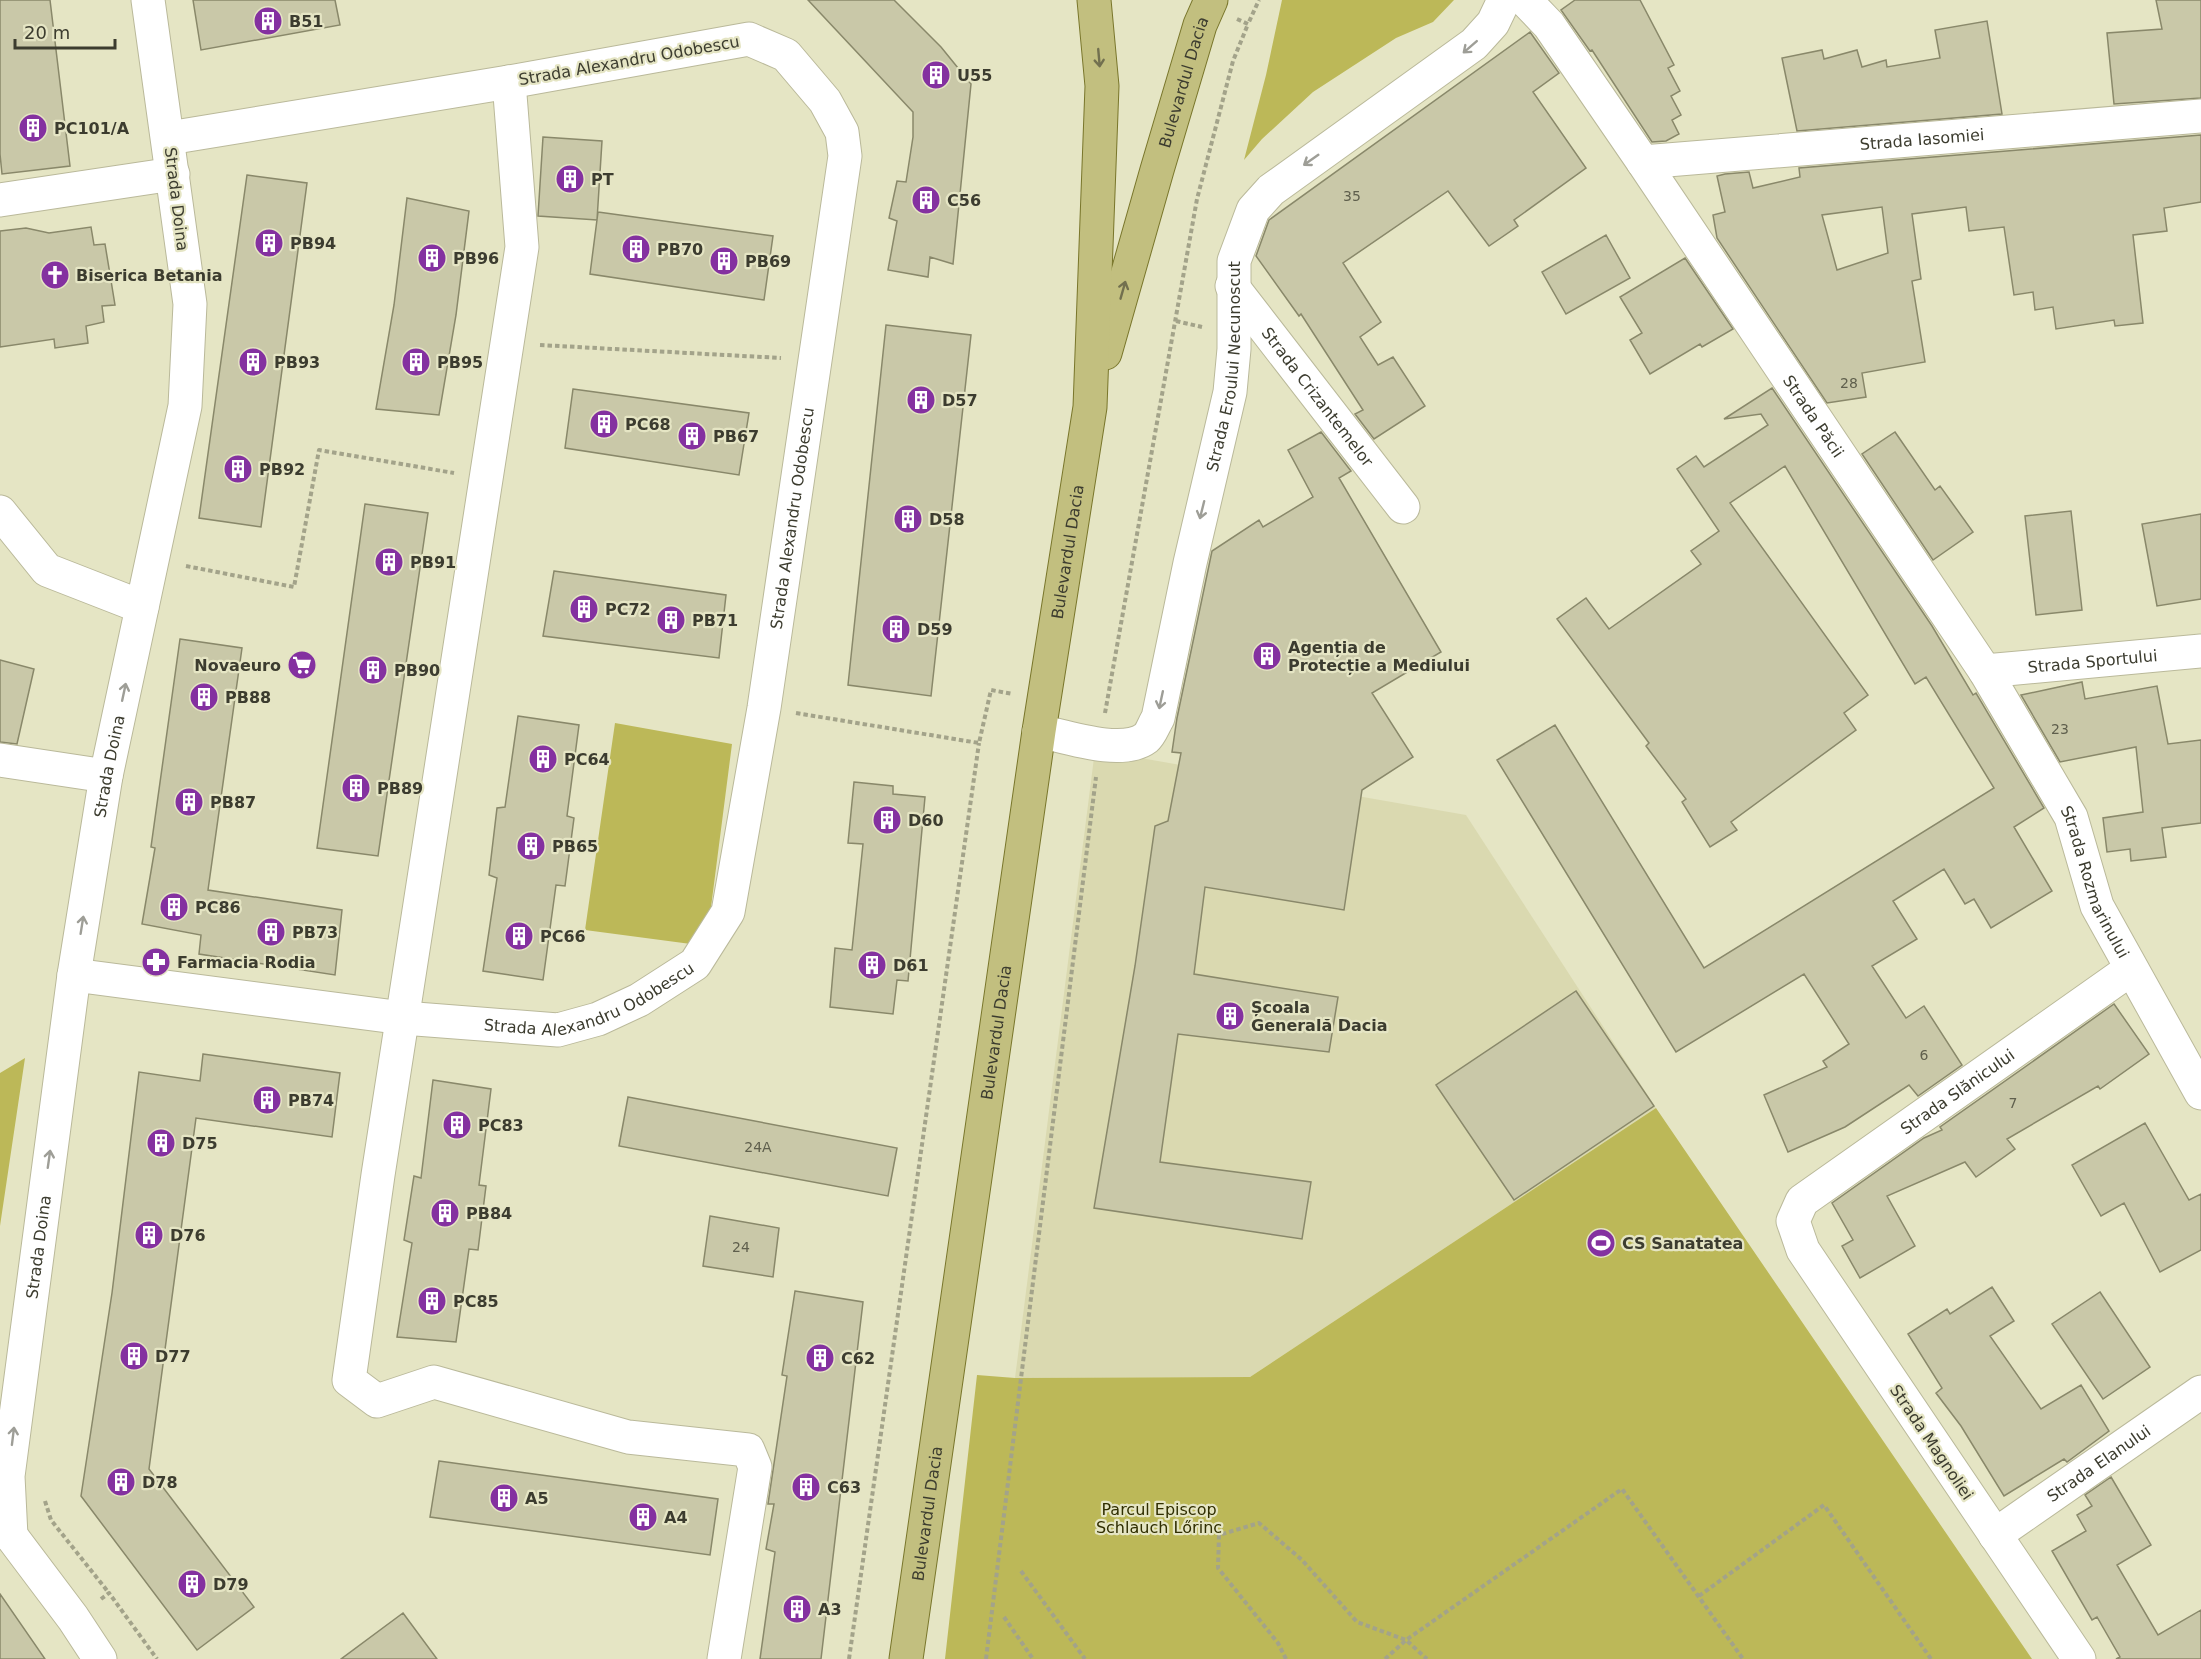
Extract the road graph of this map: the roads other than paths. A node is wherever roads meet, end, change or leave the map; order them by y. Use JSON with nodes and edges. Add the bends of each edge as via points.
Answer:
{"nodes":[{"id":1,"x":148,"y":0,"type":"edge"},
{"id":2,"x":1094,"y":0,"type":"edge"},
{"id":3,"x":1211,"y":0,"type":"edge"},
{"id":4,"x":1504,"y":0,"type":"edge"},
{"id":5,"x":1525,"y":0,"type":"edge"},
{"id":6,"x":509,"y":82,"type":"junction"},
{"id":7,"x":2201,"y":116,"type":"edge"},
{"id":8,"x":169,"y":138,"type":"junction"},
{"id":9,"x":1643,"y":162,"type":"junction"},
{"id":10,"x":173,"y":174,"type":"junction"},
{"id":11,"x":0,"y":200,"type":"edge"},
{"id":12,"x":1232,"y":286,"type":"junction"},
{"id":13,"x":1090,"y":407,"type":"junction"},
{"id":14,"x":1403,"y":507,"type":"dead end"},
{"id":15,"x":0,"y":512,"type":"edge"},
{"id":16,"x":142,"y":607,"type":"junction"},
{"id":17,"x":2201,"y":651,"type":"edge"},
{"id":18,"x":1985,"y":671,"type":"junction"},
{"id":19,"x":1039,"y":731,"type":"junction"},
{"id":20,"x":0,"y":760,"type":"edge"},
{"id":21,"x":106,"y":776,"type":"junction"},
{"id":22,"x":2131,"y":969,"type":"junction"},
{"id":23,"x":74,"y":975,"type":"junction"},
{"id":24,"x":403,"y":1018,"type":"junction"},
{"id":25,"x":2201,"y":1094,"type":"edge"},
{"id":26,"x":1793,"y":1221,"type":"joint"},
{"id":27,"x":11,"y":1373,"type":"edge"},
{"id":28,"x":2201,"y":1392,"type":"edge"},
{"id":29,"x":6,"y":1529,"type":"edge"},
{"id":30,"x":1995,"y":1535,"type":"junction"},
{"id":31,"x":99,"y":1659,"type":"edge"},
{"id":32,"x":724,"y":1659,"type":"edge"},
{"id":33,"x":906,"y":1659,"type":"edge"},
{"id":34,"x":2079,"y":1659,"type":"edge"}],
"edges":[{"from":1,"to":8,"type":"street","name":"Strada Doina"},
{"from":2,"to":13,"type":"main road","name":"Bulevardul Dacia","one_way":true,"via":[[1102,86]]},
{"from":13,"to":3,"type":"main road","name":"Bulevardul Dacia","one_way":true,"via":[[1160,159]]},
{"from":4,"to":12,"type":"street","name":"Strada Eroului Necunoscut","one_way":true,"via":[[1493,23],[1474,44],[1271,190],[1253,210],[1242,234]]},
{"from":5,"to":9,"type":"street","name":"Strada Păcii","via":[[1549,25]]},
{"from":6,"to":8,"type":"street","name":"Strada Alexandru Odobescu"},
{"from":6,"to":24,"type":"street","name":"Strada Alexandru Odobescu","via":[[522,247]]},
{"from":6,"to":24,"type":"street","name":"Strada Alexandru Odobescu","via":[[749,39],[786,56],[825,101],[842,132],[845,156],[764,708],[728,912],[694,964],[629,1005],[598,1019],[558,1030]]},
{"from":7,"to":9,"type":"street","name":"Strada Iasomiei"},
{"from":8,"to":10,"type":"street","name":"Strada Doina"},
{"from":9,"to":18,"type":"street","name":"Strada Păcii"},
{"from":10,"to":11,"type":"street"},
{"from":10,"to":16,"type":"street","name":"Strada Doina","via":[[190,304],[189,352],[176,458]]},
{"from":12,"to":14,"type":"street","name":"Strada Crizantemelor"},
{"from":12,"to":19,"type":"street","name":"Strada Eroului Necunoscut","one_way":true,"via":[[1234,349],[1230,392],[1158,718],[1147,738],[1128,746],[1102,728]]},
{"from":13,"to":19,"type":"main road","name":"Bulevardul Dacia"},
{"from":15,"to":16,"type":"street","via":[[47,570]]},
{"from":21,"to":16,"type":"street","name":"Strada Doina","one_way":true},
{"from":17,"to":18,"type":"street","name":"Strada Sportului"},
{"from":18,"to":22,"type":"street","name":"Strada Rozmarinului","via":[[2071,817],[2097,906]]},
{"from":19,"to":33,"type":"main road","name":"Bulevardul Dacia"},
{"from":20,"to":21,"type":"street"},
{"from":23,"to":21,"type":"street","name":"Strada Doina","one_way":true},
{"from":22,"to":25,"type":"street","name":"Strada Rozmarinului"},
{"from":22,"to":26,"type":"street","name":"Strada Slănicului","via":[[1802,1201]]},
{"from":23,"to":24,"type":"street","name":"Strada Alexandru Odobescu"},
{"from":27,"to":23,"type":"street","name":"Strada Doina","one_way":true},
{"from":24,"to":32,"type":"street","name":"Strada Alexandru Odobescu","via":[[349,1380],[377,1401],[434,1382],[627,1437],[748,1450],[755,1467]]},
{"from":26,"to":30,"type":"street","name":"Strada Magnoliei","via":[[1803,1250]]},
{"from":29,"to":27,"type":"street","name":"Strada Doina","one_way":true},
{"from":28,"to":30,"type":"street","name":"Strada Elanului"},
{"from":29,"to":31,"type":"street"},
{"from":30,"to":34,"type":"street","name":"Strada Magnoliei"}]}
